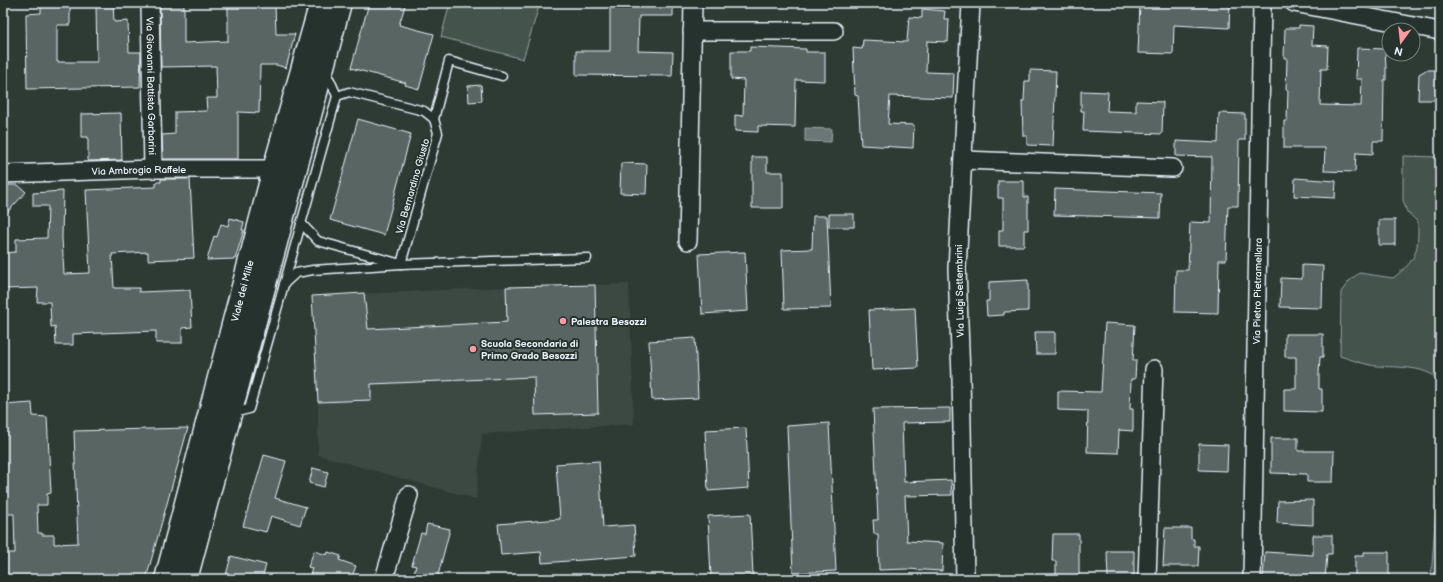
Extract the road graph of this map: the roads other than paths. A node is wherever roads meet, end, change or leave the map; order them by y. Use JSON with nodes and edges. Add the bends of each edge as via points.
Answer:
{"nodes":[{"id":1,"x":150,"y":3,"type":"edge"},
{"id":2,"x":321,"y":3,"type":"edge"},
{"id":3,"x":340,"y":3,"type":"edge"},
{"id":4,"x":693,"y":3,"type":"edge"},
{"id":5,"x":970,"y":3,"type":"edge"},
{"id":6,"x":1262,"y":3,"type":"edge"},
{"id":7,"x":1294,"y":3,"type":"edge"},
{"id":8,"x":1343,"y":8,"type":"edge"},
{"id":9,"x":692,"y":31,"type":"junction"},
{"id":10,"x":834,"y":31,"type":"dead end"},
{"id":11,"x":1440,"y":31,"type":"edge"},
{"id":12,"x":322,"y":72,"type":"junction"},
{"id":13,"x":502,"y":76,"type":"dead end"},
{"id":14,"x":337,"y":96,"type":"junction"},
{"id":15,"x":434,"y":119,"type":"junction"},
{"id":16,"x":964,"y":160,"type":"junction"},
{"id":17,"x":1173,"y":168,"type":"dead end"},
{"id":18,"x":153,"y":169,"type":"junction"},
{"id":19,"x":274,"y":169,"type":"junction"},
{"id":20,"x":3,"y":174,"type":"edge"},
{"id":21,"x":301,"y":223,"type":"junction"},
{"id":22,"x":688,"y":241,"type":"dead end"},
{"id":23,"x":587,"y":258,"type":"dead end"},
{"id":24,"x":401,"y":264,"type":"junction"},
{"id":25,"x":284,"y":285,"type":"junction"},
{"id":26,"x":1154,"y":369,"type":"dead end"},
{"id":27,"x":220,"y":411,"type":"junction"},
{"id":28,"x":409,"y":496,"type":"dead end"},
{"id":29,"x":166,"y":579,"type":"edge"},
{"id":30,"x":186,"y":579,"type":"edge"},
{"id":31,"x":384,"y":579,"type":"edge"},
{"id":32,"x":965,"y":579,"type":"edge"},
{"id":33,"x":1147,"y":579,"type":"edge"},
{"id":34,"x":1252,"y":579,"type":"edge"}],
"edges":[{"from":1,"to":18,"type":"street","name":"Via Giovanni Battista Garbarini"},
{"from":2,"to":19,"type":"main road","name":"Viale dei Mille"},
{"from":3,"to":12,"type":"main road","name":"Viale dei Mille"},
{"from":4,"to":9,"type":"street"},
{"from":5,"to":16,"type":"street","name":"Via Luigi Settembrini"},
{"from":6,"to":34,"type":"street","name":"Via Pietro Pietramellara"},
{"from":7,"to":8,"type":"street"},
{"from":8,"to":11,"type":"street"},
{"from":9,"to":10,"type":"street"},
{"from":9,"to":22,"type":"street"},
{"from":12,"to":14,"type":"lane","via":[[330,80]]},
{"from":12,"to":27,"type":"main road","name":"Viale dei Mille"},
{"from":13,"to":15,"type":"lane","via":[[449,61]]},
{"from":14,"to":15,"type":"lane","via":[[349,92],[424,112]]},
{"from":14,"to":21,"type":"lane"},
{"from":15,"to":24,"type":"lane","name":"Via Bernardino Giusto","via":[[438,133]]},
{"from":16,"to":17,"type":"street"},
{"from":16,"to":32,"type":"street","name":"Via Luigi Settembrini","via":[[957,269],[962,378]]},
{"from":18,"to":19,"type":"street","name":"Via Ambrogio Raffele"},
{"from":18,"to":20,"type":"street","name":"Via Ambrogio Raffele"},
{"from":19,"to":27,"type":"main road","name":"Viale dei Mille"},
{"from":21,"to":24,"type":"lane","via":[[318,241]]},
{"from":21,"to":25,"type":"lane"},
{"from":23,"to":24,"type":"lane"},
{"from":24,"to":25,"type":"lane","via":[[296,273]]},
{"from":25,"to":27,"type":"lane","via":[[249,409]]},
{"from":26,"to":33,"type":"street"},
{"from":27,"to":29,"type":"main road","name":"Viale dei Mille"},
{"from":27,"to":30,"type":"main road","name":"Viale dei Mille"},
{"from":28,"to":31,"type":"street"}]}
